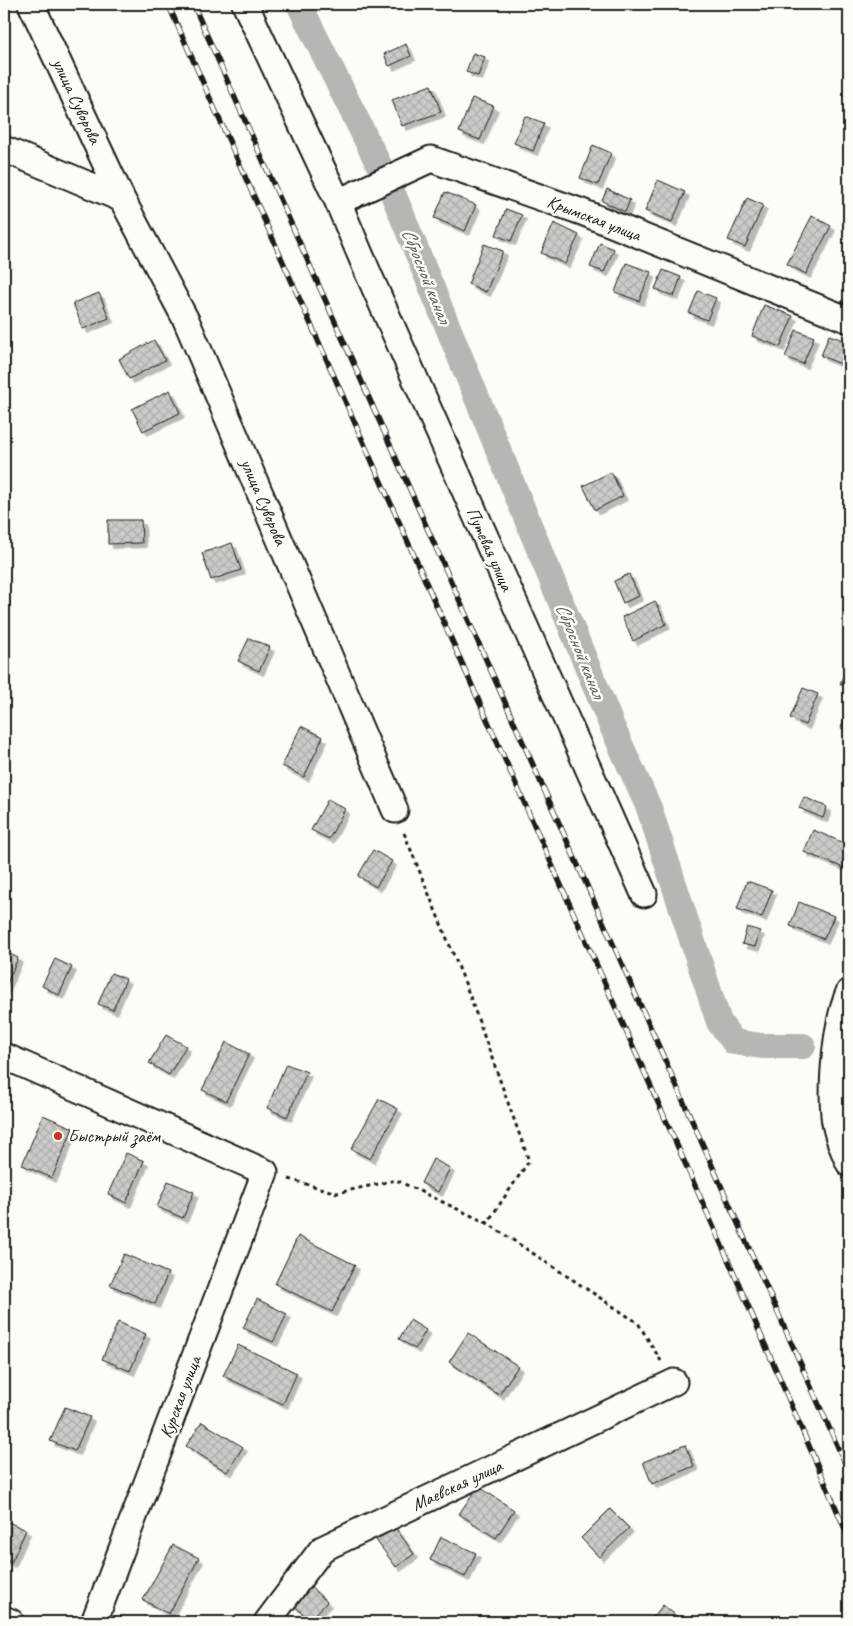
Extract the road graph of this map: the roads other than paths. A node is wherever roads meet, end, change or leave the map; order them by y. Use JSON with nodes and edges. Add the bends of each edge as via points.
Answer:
{"nodes":[{"id":1,"x":32,"y":4,"type":"edge"},
{"id":2,"x":245,"y":4,"type":"edge"},
{"id":3,"x":4,"y":149,"type":"edge"},
{"id":4,"x":122,"y":198,"type":"junction"},
{"id":5,"x":338,"y":202,"type":"junction"},
{"id":6,"x":849,"y":320,"type":"edge"},
{"id":7,"x":395,"y":810,"type":"road end"},
{"id":8,"x":644,"y":894,"type":"dead end"},
{"id":9,"x":846,"y":998,"type":"edge"},
{"id":10,"x":4,"y":1056,"type":"edge"},
{"id":11,"x":849,"y":1163,"type":"edge"},
{"id":12,"x":674,"y":1382,"type":"road end"},
{"id":13,"x":4,"y":1619,"type":"edge"},
{"id":14,"x":11,"y":1622,"type":"edge"},
{"id":15,"x":94,"y":1622,"type":"edge"},
{"id":16,"x":267,"y":1622,"type":"edge"}],
"edges":[{"from":1,"to":4,"type":"street","name":"улица Суворова"},
{"from":2,"to":5,"type":"street","name":"Путевая улица"},
{"from":3,"to":4,"type":"street"},
{"from":4,"to":7,"type":"street","name":"улица Суворова","via":[[186,320]]},
{"from":5,"to":6,"type":"street","name":"Крымская улица","via":[[431,159],[582,212]]},
{"from":5,"to":8,"type":"street","name":"Путевая улица"},
{"from":9,"to":11,"type":"street","via":[[835,1068],[834,1116]]},
{"from":10,"to":15,"type":"street","name":"Курская улица","via":[[265,1172]]},
{"from":12,"to":16,"type":"street","name":"Маевская улица","via":[[322,1549]]},
{"from":13,"to":14,"type":"street"}]}
